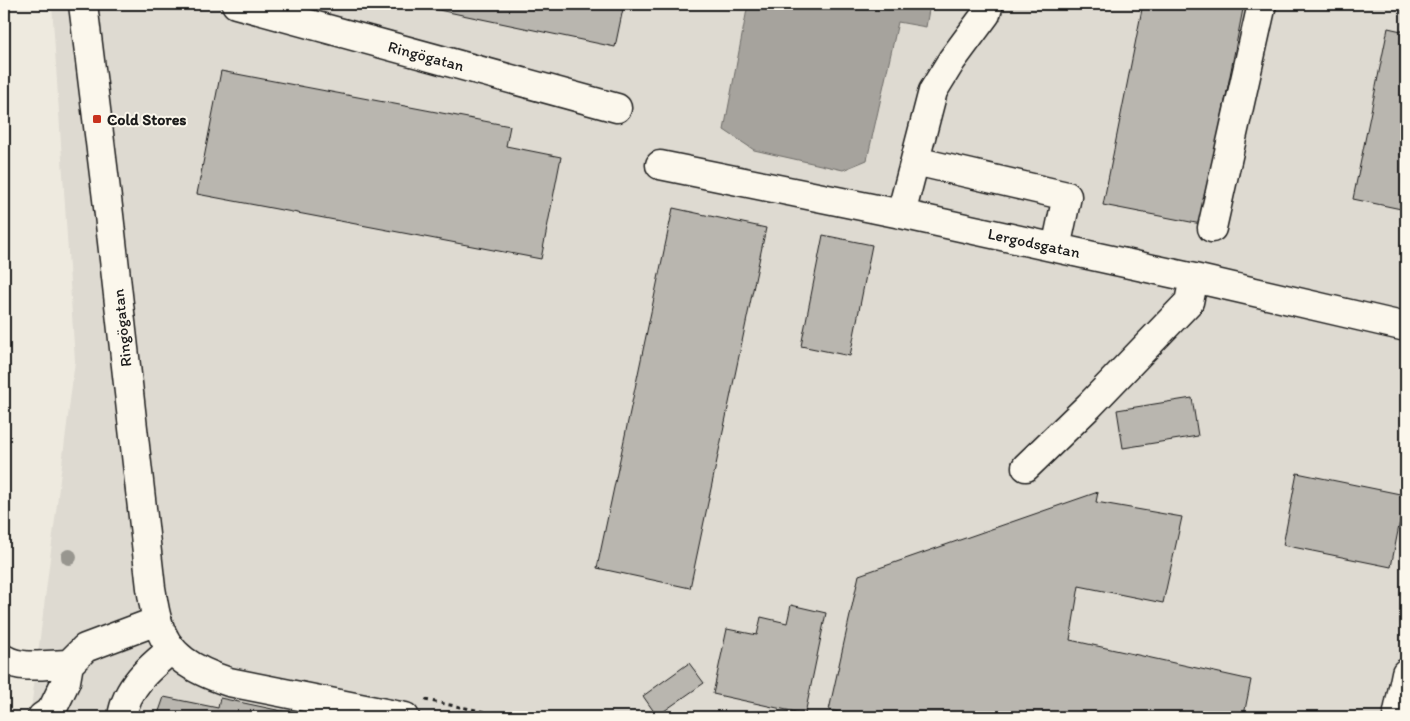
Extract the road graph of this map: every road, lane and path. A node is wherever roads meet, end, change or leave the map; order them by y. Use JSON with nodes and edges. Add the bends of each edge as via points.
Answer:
{"nodes":[{"id":1,"x":83,"y":4,"type":"edge"},
{"id":2,"x":236,"y":4,"type":"edge"},
{"id":3,"x":989,"y":4,"type":"edge"},
{"id":4,"x":1262,"y":4,"type":"edge"},
{"id":5,"x":616,"y":108,"type":"dead end"},
{"id":6,"x":915,"y":161,"type":"junction"},
{"id":7,"x":660,"y":165,"type":"dead end"},
{"id":8,"x":901,"y":214,"type":"junction"},
{"id":9,"x":1212,"y":228,"type":"dead end"},
{"id":10,"x":1056,"y":248,"type":"junction"},
{"id":11,"x":1194,"y":278,"type":"junction"},
{"id":12,"x":1406,"y":327,"type":"edge"},
{"id":13,"x":1026,"y":467,"type":"dead end"},
{"id":14,"x":157,"y":621,"type":"junction"},
{"id":15,"x":172,"y":649,"type":"junction"},
{"id":16,"x":4,"y":659,"type":"edge"},
{"id":17,"x":69,"y":664,"type":"junction"},
{"id":18,"x":1406,"y":673,"type":"edge"},
{"id":19,"x":410,"y":708,"type":"edge"},
{"id":20,"x":42,"y":717,"type":"edge"},
{"id":21,"x":122,"y":717,"type":"edge"},
{"id":22,"x":510,"y":717,"type":"edge"},
{"id":23,"x":1397,"y":717,"type":"edge"}],
"edges":[{"from":1,"to":14,"type":"street","name":"Ringögatan"},
{"from":2,"to":5,"type":"street","name":"Ringögatan"},
{"from":3,"to":6,"type":"street","via":[[986,14],[933,91]]},
{"from":4,"to":9,"type":"street"},
{"from":6,"to":8,"type":"street"},
{"from":6,"to":10,"type":"street","via":[[1067,196]]},
{"from":7,"to":8,"type":"street","name":"Lergodsgatan"},
{"from":8,"to":10,"type":"street","name":"Lergodsgatan"},
{"from":10,"to":11,"type":"street","name":"Lergodsgatan"},
{"from":11,"to":12,"type":"street","name":"Lergodsgatan"},
{"from":11,"to":13,"type":"street","via":[[1188,302]]},
{"from":14,"to":15,"type":"street","name":"Ringögatan"},
{"from":14,"to":17,"type":"street","via":[[85,648]]},
{"from":15,"to":19,"type":"street","name":"Ringögatan","via":[[185,663],[229,682]]},
{"from":15,"to":21,"type":"street","via":[[138,680]]},
{"from":16,"to":17,"type":"street","via":[[23,665]]},
{"from":17,"to":20,"type":"street","via":[[66,681],[52,710]]},
{"from":18,"to":23,"type":"street"},
{"from":19,"to":22,"type":"path"}]}
